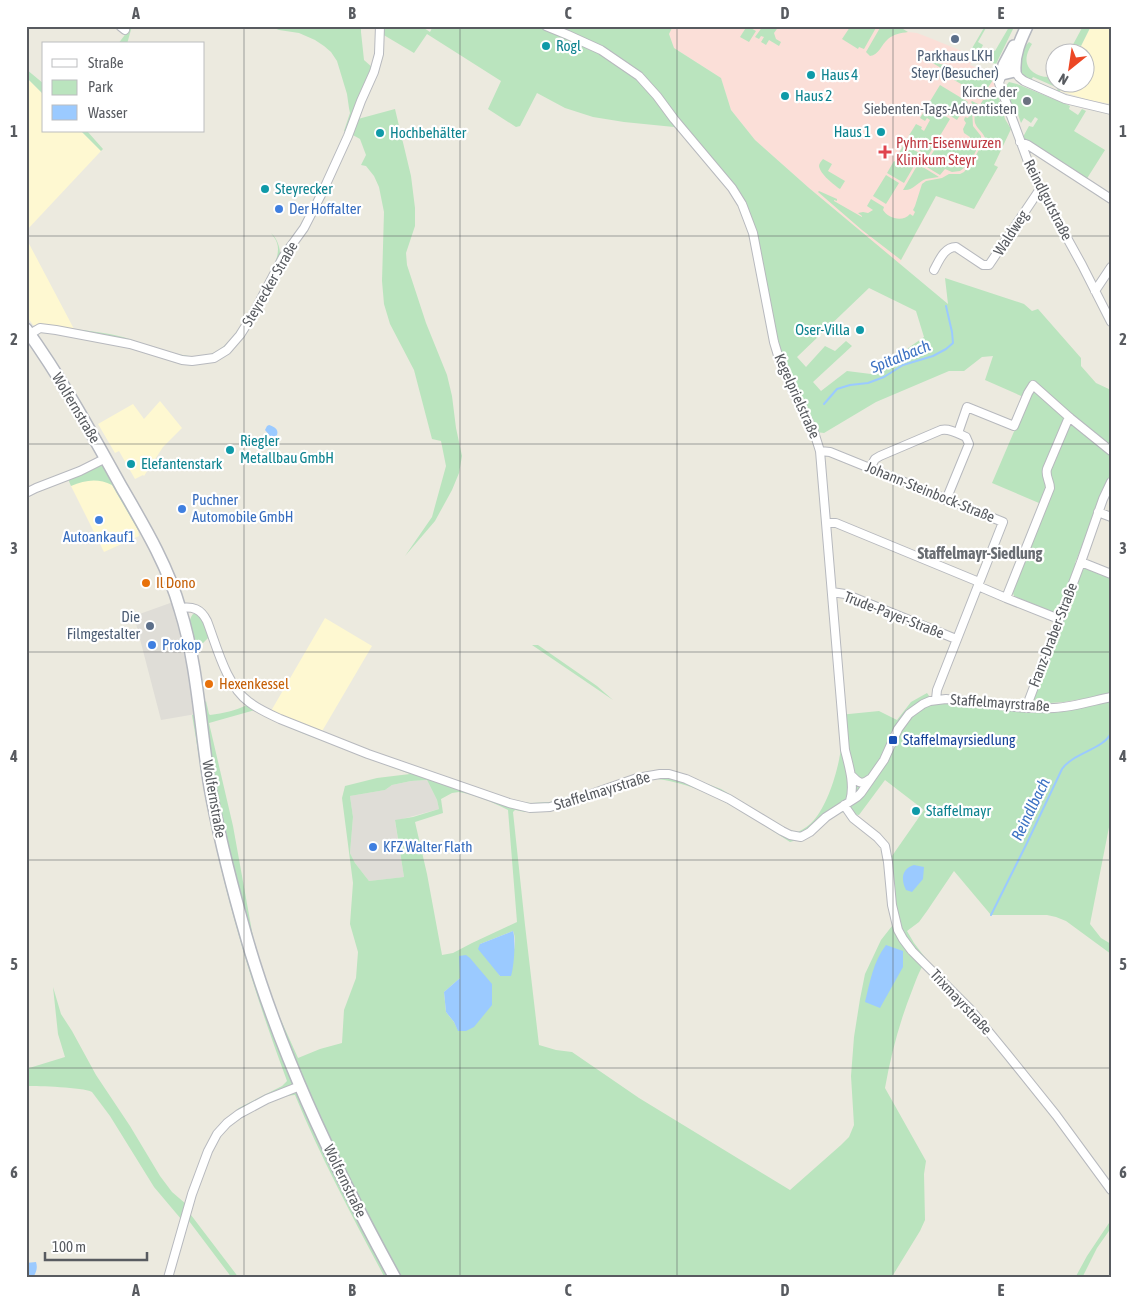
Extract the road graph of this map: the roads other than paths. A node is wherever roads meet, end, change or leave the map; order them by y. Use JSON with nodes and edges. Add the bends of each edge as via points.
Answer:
{"nodes":[{"id":1,"x":380,"y":26,"type":"edge"},
{"id":2,"x":546,"y":26,"type":"edge"},
{"id":3,"x":1025,"y":30,"type":"edge"},
{"id":4,"x":1015,"y":71,"type":"junction"},
{"id":5,"x":1002,"y":74,"type":"junction"},
{"id":6,"x":1111,"y":110,"type":"edge"},
{"id":7,"x":1020,"y":142,"type":"junction"},
{"id":8,"x":1040,"y":189,"type":"junction"},
{"id":9,"x":1111,"y":199,"type":"edge"},
{"id":10,"x":1111,"y":267,"type":"edge"},
{"id":11,"x":934,"y":270,"type":"dead end"},
{"id":12,"x":1095,"y":291,"type":"junction"},
{"id":13,"x":1111,"y":322,"type":"edge"},
{"id":14,"x":28,"y":331,"type":"edge"},
{"id":15,"x":1069,"y":417,"type":"junction"},
{"id":16,"x":958,"y":433,"type":"junction"},
{"id":17,"x":820,"y":451,"type":"junction"},
{"id":18,"x":1111,"y":451,"type":"edge"},
{"id":19,"x":106,"y":458,"type":"junction"},
{"id":20,"x":870,"y":468,"type":"junction"},
{"id":21,"x":1111,"y":482,"type":"edge"},
{"id":22,"x":26,"y":493,"type":"edge"},
{"id":23,"x":946,"y":500,"type":"junction"},
{"id":24,"x":1098,"y":512,"type":"junction"},
{"id":25,"x":1111,"y":518,"type":"edge"},
{"id":26,"x":826,"y":523,"type":"junction"},
{"id":27,"x":1081,"y":562,"type":"junction"},
{"id":28,"x":1111,"y":574,"type":"edge"},
{"id":29,"x":978,"y":584,"type":"junction"},
{"id":30,"x":832,"y":592,"type":"junction"},
{"id":31,"x":1006,"y":598,"type":"junction"},
{"id":32,"x":180,"y":608,"type":"junction"},
{"id":33,"x":1060,"y":618,"type":"junction"},
{"id":34,"x":956,"y":639,"type":"junction"},
{"id":35,"x":1111,"y":697,"type":"edge"},
{"id":36,"x":936,"y":699,"type":"junction"},
{"id":37,"x":1026,"y":708,"type":"junction"},
{"id":38,"x":851,"y":776,"type":"junction"},
{"id":39,"x":870,"y":779,"type":"junction"},
{"id":40,"x":847,"y":803,"type":"junction"},
{"id":41,"x":300,"y":1086,"type":"junction"},
{"id":42,"x":1111,"y":1190,"type":"edge"},
{"id":43,"x":168,"y":1278,"type":"edge"},
{"id":44,"x":395,"y":1278,"type":"edge"}],
"edges":[{"from":1,"to":14,"type":"street","name":"Steyrecker Straße","via":[[379,54],[374,72],[322,194],[252,316],[227,350],[214,358],[192,361],[130,344],[56,330],[40,328]]},
{"from":2,"to":17,"type":"street","name":"Kegelprielstraße","via":[[601,50],[639,76],[732,188],[753,233],[780,362]]},
{"from":3,"to":4,"type":"main road","name":"Reindlgutstraße","via":[[1016,53]]},
{"from":3,"to":5,"type":"main road","name":"Reindlgutstraße"},
{"from":4,"to":5,"type":"main road"},
{"from":4,"to":6,"type":"street","via":[[1024,81],[1065,98]]},
{"from":5,"to":7,"type":"street","name":"Reindlgutstraße","via":[[999,83]]},
{"from":7,"to":8,"type":"street","name":"Reindlgutstraße"},
{"from":7,"to":9,"type":"street"},
{"from":8,"to":11,"type":"street","name":"Waldweg","via":[[989,265],[952,247],[943,254]]},
{"from":8,"to":12,"type":"street","name":"Reindlgutstraße"},
{"from":10,"to":12,"type":"street"},
{"from":12,"to":13,"type":"street","name":"Reindlgutstraße"},
{"from":14,"to":19,"type":"main road","name":"Wolfernstraße"},
{"from":15,"to":16,"type":"street","via":[[1033,385],[1014,426],[967,407]]},
{"from":15,"to":18,"type":"street"},
{"from":15,"to":31,"type":"street","via":[[1047,469],[1050,488]]},
{"from":16,"to":20,"type":"street","via":[[942,430],[880,456]]},
{"from":16,"to":23,"type":"street","via":[[966,437],[969,444]]},
{"from":17,"to":20,"type":"street","name":"Johann-Steinbock-Straße"},
{"from":17,"to":26,"type":"street","name":"Kegelprielstraße"},
{"from":19,"to":22,"type":"street"},
{"from":19,"to":32,"type":"main road","name":"Wolfernstraße","via":[[158,554]]},
{"from":20,"to":23,"type":"street","name":"Johann-Steinbock-Straße"},
{"from":21,"to":24,"type":"street","name":"Franz-Draber-Straße"},
{"from":23,"to":29,"type":"street","name":"Johann-Steinbock-Straße","via":[[1003,522]]},
{"from":24,"to":25,"type":"street"},
{"from":24,"to":27,"type":"street","name":"Franz-Draber-Straße"},
{"from":26,"to":29,"type":"street","via":[[836,523]]},
{"from":26,"to":30,"type":"street","name":"Kegelprielstraße"},
{"from":27,"to":28,"type":"street"},
{"from":27,"to":33,"type":"street","name":"Franz-Draber-Straße"},
{"from":29,"to":31,"type":"street"},
{"from":29,"to":34,"type":"street","name":"Johann-Steinbock-Straße"},
{"from":30,"to":34,"type":"street","name":"Trude-Payer-Straße","via":[[845,594]]},
{"from":30,"to":38,"type":"street","name":"Kegelprielstraße","via":[[845,750]]},
{"from":31,"to":33,"type":"street"},
{"from":32,"to":40,"type":"street","name":"Staffelmayrstraße","via":[[196,608],[204,615],[230,679],[239,692],[257,707],[368,754],[509,803],[530,808],[550,807],[637,778],[669,774],[715,791],[796,837],[806,835],[826,816]]},
{"from":32,"to":41,"type":"main road","name":"Wolfernstraße","via":[[188,639],[221,842],[263,992]]},
{"from":33,"to":37,"type":"street","name":"Franz-Draber-Straße"},
{"from":34,"to":36,"type":"street","name":"Johann-Steinbock-Straße"},
{"from":35,"to":37,"type":"street","name":"Staffelmayrstraße","via":[[1054,708]]},
{"from":36,"to":37,"type":"street","name":"Staffelmayrstraße"},
{"from":36,"to":39,"type":"street","name":"Staffelmayrstraße","via":[[923,704],[904,721]]},
{"from":38,"to":39,"type":"street","via":[[862,783]]},
{"from":38,"to":40,"type":"street","name":"Kegelprielstraße","via":[[852,793]]},
{"from":39,"to":40,"type":"street","name":"Staffelmayrstraße","via":[[861,793]]},
{"from":40,"to":42,"type":"street","name":"Trixmayrstraße","via":[[853,818],[885,846],[892,905],[903,939],[998,1042]]},
{"from":41,"to":43,"type":"street","via":[[239,1114],[217,1134],[192,1194]]},
{"from":41,"to":44,"type":"main road","name":"Wolfernstraße"}]}
